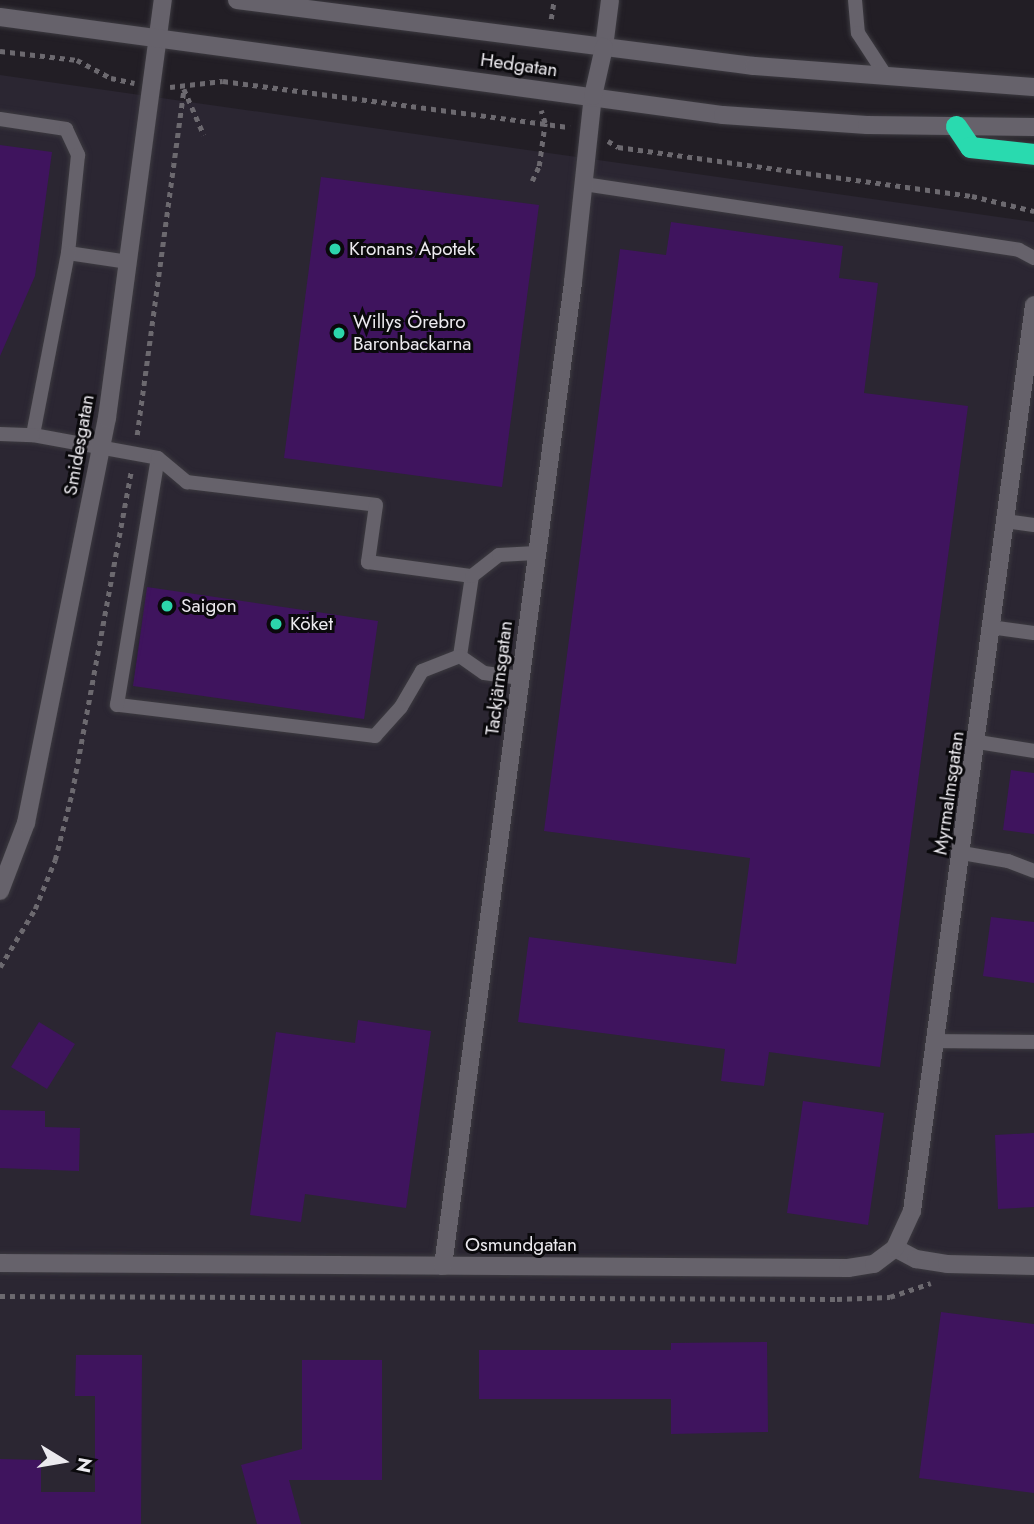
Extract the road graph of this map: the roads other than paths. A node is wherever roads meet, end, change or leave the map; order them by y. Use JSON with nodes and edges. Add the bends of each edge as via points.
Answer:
{"nodes":[{"id":1,"x":163,"y":0,"type":"edge"},
{"id":2,"x":237,"y":0,"type":"edge"},
{"id":3,"x":610,"y":0,"type":"edge"},
{"id":4,"x":855,"y":0,"type":"edge"},
{"id":5,"x":0,"y":18,"type":"edge"},
{"id":6,"x":158,"y":38,"type":"junction"},
{"id":7,"x":604,"y":47,"type":"junction"},
{"id":8,"x":886,"y":76,"type":"junction"},
{"id":9,"x":1034,"y":87,"type":"edge"},
{"id":10,"x":593,"y":96,"type":"junction"},
{"id":11,"x":0,"y":119,"type":"edge"},
{"id":12,"x":956,"y":126,"type":"junction"},
{"id":13,"x":1034,"y":127,"type":"edge"},
{"id":14,"x":1034,"y":155,"type":"edge"},
{"id":15,"x":584,"y":184,"type":"junction"},
{"id":16,"x":68,"y":253,"type":"junction"},
{"id":17,"x":1034,"y":258,"type":"edge"},
{"id":18,"x":128,"y":262,"type":"junction"},
{"id":19,"x":1034,"y":305,"type":"edge"},
{"id":20,"x":1032,"y":337,"type":"edge"},
{"id":21,"x":1028,"y":396,"type":"edge"},
{"id":22,"x":0,"y":434,"type":"edge"},
{"id":23,"x":33,"y":435,"type":"junction"},
{"id":24,"x":101,"y":446,"type":"junction"},
{"id":25,"x":158,"y":458,"type":"junction"},
{"id":26,"x":1005,"y":521,"type":"junction"},
{"id":27,"x":1034,"y":525,"type":"edge"},
{"id":28,"x":536,"y":554,"type":"junction"},
{"id":29,"x":472,"y":576,"type":"junction"},
{"id":30,"x":990,"y":627,"type":"junction"},
{"id":31,"x":1034,"y":633,"type":"edge"},
{"id":32,"x":460,"y":656,"type":"junction"},
{"id":33,"x":520,"y":678,"type":"junction"},
{"id":34,"x":978,"y":742,"type":"junction"},
{"id":35,"x":1034,"y":751,"type":"edge"},
{"id":36,"x":962,"y":853,"type":"junction"},
{"id":37,"x":1034,"y":871,"type":"edge"},
{"id":38,"x":0,"y":891,"type":"edge"},
{"id":39,"x":935,"y":1041,"type":"junction"},
{"id":40,"x":1034,"y":1042,"type":"edge"},
{"id":41,"x":895,"y":1248,"type":"junction"},
{"id":42,"x":0,"y":1263,"type":"edge"},
{"id":43,"x":443,"y":1266,"type":"junction"},
{"id":44,"x":1034,"y":1266,"type":"edge"}],
"edges":[{"from":1,"to":6,"type":"street","name":"Smidesgatan"},
{"from":2,"to":7,"type":"street","name":"Hedgatan"},
{"from":3,"to":7,"type":"street","name":"Tackjärnsgatan"},
{"from":4,"to":8,"type":"lane","via":[[858,33]]},
{"from":5,"to":6,"type":"street","name":"Hedgatan"},
{"from":6,"to":10,"type":"street","name":"Hedgatan"},
{"from":6,"to":18,"type":"street","name":"Smidesgatan"},
{"from":7,"to":8,"type":"street","name":"Hedgatan"},
{"from":7,"to":10,"type":"street","name":"Tackjärnsgatan"},
{"from":8,"to":9,"type":"street","name":"Hedgatan"},
{"from":10,"to":12,"type":"street","name":"Hedgatan","via":[[723,115]]},
{"from":10,"to":15,"type":"street","name":"Tackjärnsgatan"},
{"from":11,"to":16,"type":"lane","via":[[66,129],[78,155]]},
{"from":12,"to":13,"type":"street","name":"Hedgatan"},
{"from":12,"to":14,"type":"highway","via":[[970,147]]},
{"from":15,"to":17,"type":"lane","via":[[1019,250]]},
{"from":15,"to":28,"type":"street","name":"Tackjärnsgatan"},
{"from":16,"to":18,"type":"lane"},
{"from":16,"to":23,"type":"lane"},
{"from":18,"to":24,"type":"street","name":"Smidesgatan"},
{"from":19,"to":20,"type":"street","name":"Myrmalmsgatan"},
{"from":20,"to":21,"type":"street","name":"Myrmalmsgatan"},
{"from":21,"to":26,"type":"street","name":"Myrmalmsgatan"},
{"from":22,"to":23,"type":"lane"},
{"from":23,"to":24,"type":"lane"},
{"from":24,"to":25,"type":"lane"},
{"from":24,"to":38,"type":"street","name":"Smidesgatan","via":[[31,802]]},
{"from":25,"to":29,"type":"lane","via":[[187,482],[376,505],[368,562]]},
{"from":25,"to":32,"type":"lane","via":[[117,705],[375,736],[401,708],[422,671]]},
{"from":26,"to":27,"type":"lane"},
{"from":26,"to":30,"type":"street","name":"Myrmalmsgatan"},
{"from":28,"to":29,"type":"lane","via":[[499,555]]},
{"from":28,"to":33,"type":"street","name":"Tackjärnsgatan"},
{"from":29,"to":32,"type":"lane"},
{"from":30,"to":31,"type":"lane"},
{"from":30,"to":34,"type":"street","name":"Myrmalmsgatan"},
{"from":32,"to":33,"type":"lane","via":[[484,673]]},
{"from":33,"to":43,"type":"street","name":"Tackjärnsgatan"},
{"from":34,"to":35,"type":"lane"},
{"from":34,"to":36,"type":"street","name":"Myrmalmsgatan"},
{"from":36,"to":37,"type":"lane"},
{"from":36,"to":39,"type":"street","name":"Myrmalmsgatan"},
{"from":39,"to":40,"type":"lane"},
{"from":39,"to":41,"type":"street","name":"Myrmalmsgatan","via":[[912,1211]]},
{"from":41,"to":43,"type":"street","name":"Osmundgatan","via":[[874,1264],[848,1269]]},
{"from":41,"to":44,"type":"street","via":[[916,1259],[947,1264]]},
{"from":42,"to":43,"type":"street","name":"Osmundgatan"}]}
